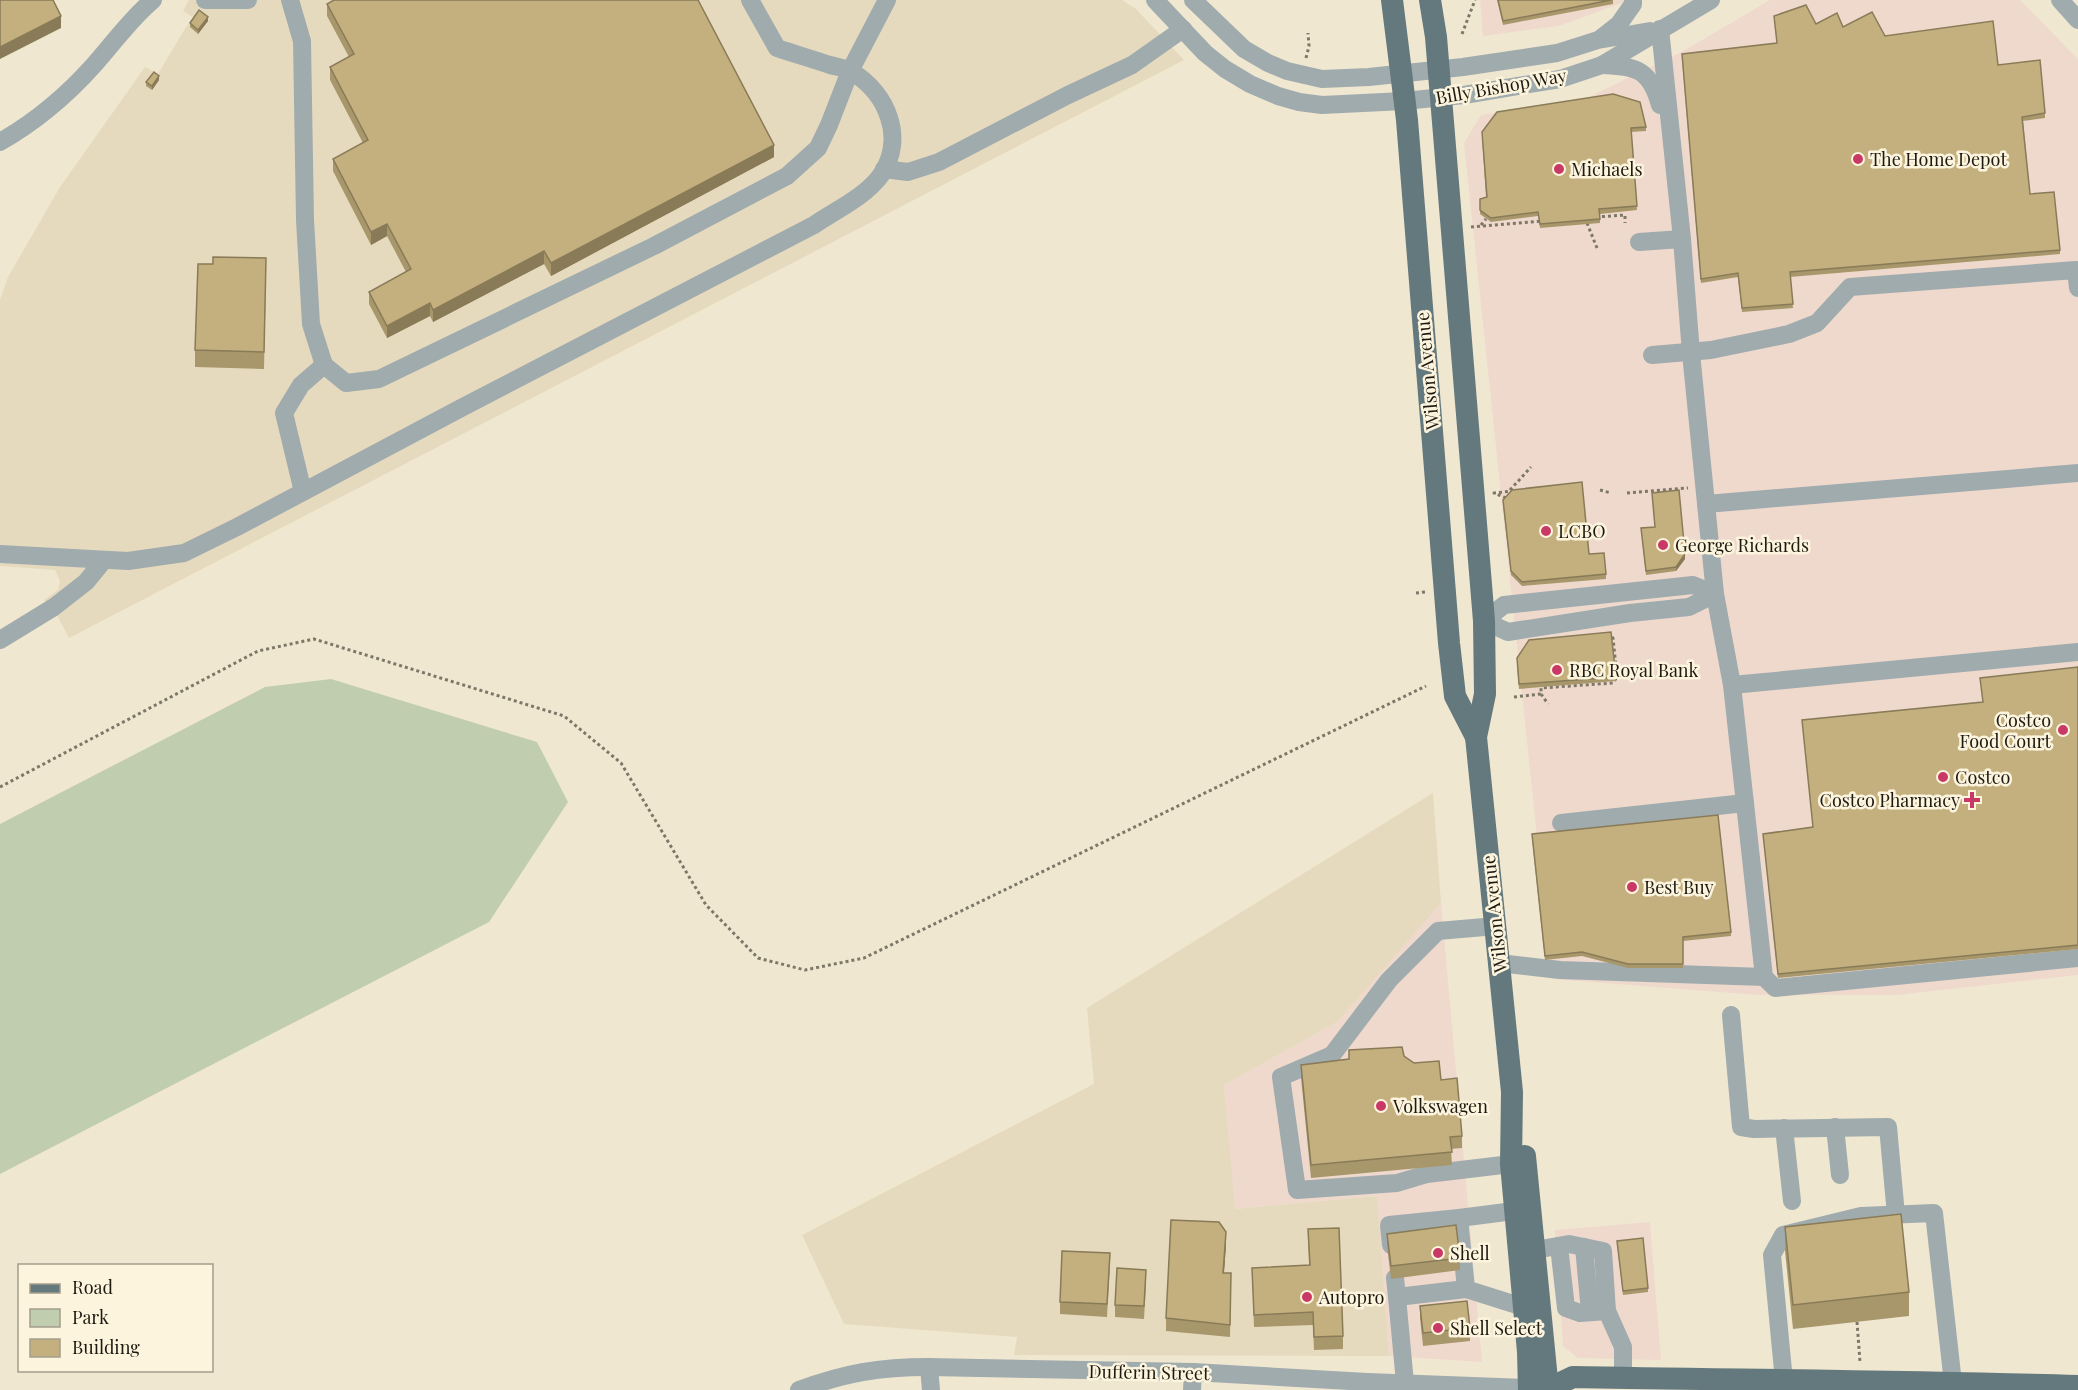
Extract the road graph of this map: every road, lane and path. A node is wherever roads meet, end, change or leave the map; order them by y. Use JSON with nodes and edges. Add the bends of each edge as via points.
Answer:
{"nodes":[{"id":1,"x":153,"y":0,"type":"edge"},
{"id":2,"x":205,"y":0,"type":"edge"},
{"id":3,"x":248,"y":0,"type":"edge"},
{"id":4,"x":291,"y":0,"type":"edge"},
{"id":5,"x":750,"y":0,"type":"edge"},
{"id":6,"x":887,"y":0,"type":"edge"},
{"id":7,"x":1155,"y":0,"type":"edge"},
{"id":8,"x":1193,"y":0,"type":"edge"},
{"id":9,"x":1392,"y":0,"type":"edge"},
{"id":10,"x":1430,"y":0,"type":"edge"},
{"id":11,"x":1475,"y":0,"type":"edge"},
{"id":12,"x":1633,"y":0,"type":"edge"},
{"id":13,"x":1711,"y":0,"type":"edge"},
{"id":14,"x":2060,"y":0,"type":"edge"},
{"id":15,"x":1174,"y":8,"type":"edge"},
{"id":16,"x":2078,"y":20,"type":"edge"},
{"id":17,"x":1183,"y":29,"type":"junction"},
{"id":18,"x":1660,"y":29,"type":"junction"},
{"id":19,"x":1308,"y":33,"type":"dead end"},
{"id":20,"x":1462,"y":34,"type":"dead end"},
{"id":21,"x":1598,"y":40,"type":"junction"},
{"id":22,"x":1305,"y":65,"type":"dead end"},
{"id":23,"x":1602,"y":65,"type":"junction"},
{"id":24,"x":1437,"y":70,"type":"junction"},
{"id":25,"x":850,"y":71,"type":"junction"},
{"id":26,"x":1400,"y":74,"type":"junction"},
{"id":27,"x":1439,"y":98,"type":"junction"},
{"id":28,"x":1404,"y":101,"type":"junction"},
{"id":29,"x":1670,"y":139,"type":"junction"},
{"id":30,"x":0,"y":142,"type":"edge"},
{"id":31,"x":884,"y":169,"type":"junction"},
{"id":32,"x":1585,"y":218,"type":"edge"},
{"id":33,"x":1592,"y":218,"type":"edge"},
{"id":34,"x":1486,"y":219,"type":"edge"},
{"id":35,"x":1550,"y":221,"type":"edge"},
{"id":36,"x":1625,"y":223,"type":"dead end"},
{"id":37,"x":1481,"y":225,"type":"junction"},
{"id":38,"x":1471,"y":227,"type":"dead end"},
{"id":39,"x":1682,"y":239,"type":"junction"},
{"id":40,"x":1639,"y":242,"type":"dead end"},
{"id":41,"x":1596,"y":248,"type":"dead end"},
{"id":42,"x":2078,"y":288,"type":"edge"},
{"id":43,"x":1691,"y":353,"type":"junction"},
{"id":44,"x":1652,"y":355,"type":"dead end"},
{"id":45,"x":324,"y":365,"type":"junction"},
{"id":46,"x":1531,"y":467,"type":"dead end"},
{"id":47,"x":2078,"y":473,"type":"edge"},
{"id":48,"x":1691,"y":488,"type":"dead end"},
{"id":49,"x":1521,"y":490,"type":"edge"},
{"id":50,"x":1600,"y":490,"type":"dead end"},
{"id":51,"x":1510,"y":491,"type":"junction"},
{"id":52,"x":303,"y":492,"type":"junction"},
{"id":53,"x":1611,"y":493,"type":"dead end"},
{"id":54,"x":1627,"y":493,"type":"dead end"},
{"id":55,"x":1508,"y":499,"type":"edge"},
{"id":56,"x":1706,"y":504,"type":"junction"},
{"id":57,"x":0,"y":554,"type":"edge"},
{"id":58,"x":104,"y":560,"type":"junction"},
{"id":59,"x":1715,"y":594,"type":"junction"},
{"id":60,"x":1484,"y":621,"type":"junction"},
{"id":61,"x":1448,"y":625,"type":"junction"},
{"id":62,"x":1617,"y":637,"type":"dead end"},
{"id":63,"x":0,"y":640,"type":"edge"},
{"id":64,"x":2078,"y":652,"type":"edge"},
{"id":65,"x":1732,"y":685,"type":"junction"},
{"id":66,"x":1426,"y":686,"type":"dead end"},
{"id":67,"x":1541,"y":694,"type":"junction"},
{"id":68,"x":1514,"y":697,"type":"dead end"},
{"id":69,"x":1548,"y":704,"type":"dead end"},
{"id":70,"x":1476,"y":737,"type":"junction"},
{"id":71,"x":0,"y":787,"type":"edge"},
{"id":72,"x":1745,"y":803,"type":"junction"},
{"id":73,"x":1561,"y":823,"type":"dead end"},
{"id":74,"x":1496,"y":926,"type":"junction"},
{"id":75,"x":2078,"y":958,"type":"edge"},
{"id":76,"x":1499,"y":963,"type":"junction"},
{"id":77,"x":1764,"y":977,"type":"junction"},
{"id":78,"x":1731,"y":1015,"type":"dead end"},
{"id":79,"x":1512,"y":1092,"type":"junction"},
{"id":80,"x":1835,"y":1127,"type":"junction"},
{"id":81,"x":1784,"y":1128,"type":"junction"},
{"id":82,"x":1511,"y":1164,"type":"junction"},
{"id":83,"x":1840,"y":1175,"type":"dead end"},
{"id":84,"x":1792,"y":1201,"type":"dead end"},
{"id":85,"x":1514,"y":1211,"type":"junction"},
{"id":86,"x":1896,"y":1215,"type":"junction"},
{"id":87,"x":1459,"y":1218,"type":"junction"},
{"id":88,"x":1435,"y":1221,"type":"junction"},
{"id":89,"x":1408,"y":1223,"type":"junction"},
{"id":90,"x":1437,"y":1240,"type":"edge"},
{"id":91,"x":1410,"y":1243,"type":"edge"},
{"id":92,"x":1391,"y":1245,"type":"edge"},
{"id":93,"x":1559,"y":1246,"type":"junction"},
{"id":94,"x":1535,"y":1250,"type":"junction"},
{"id":95,"x":1439,"y":1273,"type":"edge"},
{"id":96,"x":1413,"y":1276,"type":"edge"},
{"id":97,"x":1395,"y":1278,"type":"edge"},
{"id":98,"x":1466,"y":1289,"type":"junction"},
{"id":99,"x":1440,"y":1292,"type":"junction"},
{"id":100,"x":1406,"y":1296,"type":"junction"},
{"id":101,"x":1523,"y":1307,"type":"junction"},
{"id":102,"x":1598,"y":1311,"type":"junction"},
{"id":103,"x":1857,"y":1322,"type":"edge"},
{"id":104,"x":1860,"y":1362,"type":"dead end"},
{"id":105,"x":929,"y":1367,"type":"junction"},
{"id":106,"x":1623,"y":1377,"type":"junction"},
{"id":107,"x":1193,"y":1381,"type":"edge"},
{"id":108,"x":1784,"y":1382,"type":"junction"},
{"id":109,"x":1405,"y":1383,"type":"junction"},
{"id":110,"x":1953,"y":1383,"type":"junction"},
{"id":111,"x":1289,"y":1384,"type":"edge"},
{"id":112,"x":1875,"y":1385,"type":"edge"},
{"id":113,"x":2078,"y":1386,"type":"edge"},
{"id":114,"x":1541,"y":1389,"type":"edge"},
{"id":115,"x":799,"y":1390,"type":"edge"},
{"id":116,"x":931,"y":1390,"type":"edge"}],
"edges":[{"from":1,"to":30,"type":"street","via":[[60,100]]},
{"from":2,"to":3,"type":"street"},
{"from":4,"to":45,"type":"street","via":[[302,41],[304,220],[311,324]]},
{"from":5,"to":25,"type":"street","via":[[777,48]]},
{"from":6,"to":25,"type":"street"},
{"from":7,"to":15,"type":"street","name":"Billy Bishop Way"},
{"from":8,"to":26,"type":"street","name":"Billy Bishop Way","via":[[1244,49],[1287,71],[1342,80]]},
{"from":9,"to":26,"type":"main road","name":"Wilson Avenue"},
{"from":10,"to":24,"type":"main road","name":"Wilson Avenue"},
{"from":11,"to":20,"type":"path"},
{"from":12,"to":21,"type":"street","via":[[1619,24]]},
{"from":13,"to":18,"type":"street","name":"Billy Bishop Way"},
{"from":14,"to":16,"type":"street"},
{"from":15,"to":17,"type":"street","name":"Billy Bishop Way"},
{"from":17,"to":28,"type":"street","name":"Billy Bishop Way","via":[[1226,69],[1278,96],[1322,105]]},
{"from":17,"to":31,"type":"street","via":[[1132,65],[939,162],[908,172]]},
{"from":18,"to":21,"type":"street","name":"Billy Bishop Way"},
{"from":18,"to":23,"type":"street","name":"Billy Bishop Way"},
{"from":18,"to":29,"type":"street"},
{"from":19,"to":22,"type":"path","via":[[1310,46]]},
{"from":21,"to":24,"type":"street","name":"Billy Bishop Way","via":[[1557,53]]},
{"from":23,"to":27,"type":"street","name":"Billy Bishop Way","via":[[1560,79]]},
{"from":23,"to":29,"type":"street","via":[[1629,66],[1655,86]]},
{"from":24,"to":26,"type":"street","name":"Billy Bishop Way"},
{"from":24,"to":27,"type":"main road","name":"Wilson Avenue"},
{"from":25,"to":31,"type":"street","via":[[873,87],[893,128],[891,152]]},
{"from":25,"to":45,"type":"street","via":[[818,148],[787,176],[654,246],[379,379],[346,383]]},
{"from":26,"to":28,"type":"main road","name":"Wilson Avenue"},
{"from":27,"to":28,"type":"street","name":"Billy Bishop Way"},
{"from":27,"to":60,"type":"main road","name":"Wilson Avenue"},
{"from":28,"to":61,"type":"main road","name":"Wilson Avenue"},
{"from":29,"to":39,"type":"street"},
{"from":31,"to":52,"type":"street","via":[[862,194],[814,225]]},
{"from":32,"to":41,"type":"path"},
{"from":33,"to":36,"type":"path","via":[[1624,215]]},
{"from":34,"to":37,"type":"path"},
{"from":35,"to":37,"type":"path"},
{"from":37,"to":38,"type":"path"},
{"from":39,"to":40,"type":"street"},
{"from":39,"to":43,"type":"street"},
{"from":42,"to":43,"type":"street","via":[[2076,270],[1850,287],[1817,323],[1789,334]]},
{"from":43,"to":44,"type":"street"},
{"from":43,"to":56,"type":"street"},
{"from":45,"to":52,"type":"street","via":[[301,385],[284,413]]},
{"from":46,"to":51,"type":"path"},
{"from":47,"to":56,"type":"street"},
{"from":48,"to":54,"type":"path"},
{"from":49,"to":51,"type":"path"},
{"from":50,"to":53,"type":"path"},
{"from":51,"to":55,"type":"path","via":[[1494,493]]},
{"from":52,"to":58,"type":"street","via":[[184,552],[128,561]]},
{"from":56,"to":59,"type":"street"},
{"from":57,"to":58,"type":"street"},
{"from":58,"to":63,"type":"street","via":[[86,582],[54,607]]},
{"from":59,"to":60,"type":"street","via":[[1689,607],[1508,632]]},
{"from":59,"to":60,"type":"street","via":[[1693,585],[1504,605]]},
{"from":59,"to":65,"type":"street"},
{"from":60,"to":61,"type":"main road"},
{"from":60,"to":70,"type":"main road","name":"Wilson Avenue","via":[[1485,694]]},
{"from":61,"to":70,"type":"main road","name":"Wilson Avenue","via":[[1455,696]]},
{"from":62,"to":67,"type":"path","via":[[1612,638],[1617,677],[1612,683],[1541,688]]},
{"from":64,"to":65,"type":"street"},
{"from":65,"to":72,"type":"street"},
{"from":66,"to":71,"type":"path","via":[[864,958],[805,970],[758,958],[706,905],[621,763],[564,716],[314,639],[258,651]]},
{"from":67,"to":68,"type":"path"},
{"from":67,"to":69,"type":"path"},
{"from":70,"to":74,"type":"main road","name":"Wilson Avenue"},
{"from":72,"to":73,"type":"street"},
{"from":72,"to":77,"type":"street"},
{"from":74,"to":76,"type":"main road","name":"Wilson Avenue"},
{"from":74,"to":82,"type":"street","via":[[1438,931],[1389,980],[1332,1055],[1281,1077],[1297,1190],[1396,1183],[1427,1174]]},
{"from":75,"to":77,"type":"street","via":[[1775,988]]},
{"from":76,"to":77,"type":"street","via":[[1560,970]]},
{"from":76,"to":79,"type":"main road","name":"Wilson Avenue"},
{"from":78,"to":81,"type":"street","via":[[1741,1127]]},
{"from":79,"to":82,"type":"main road","name":"Wilson Avenue"},
{"from":79,"to":94,"type":"main road","name":"Wilson Avenue","via":[[1525,1150]]},
{"from":80,"to":81,"type":"street"},
{"from":80,"to":83,"type":"street"},
{"from":80,"to":86,"type":"street","via":[[1888,1127]]},
{"from":81,"to":84,"type":"street"},
{"from":82,"to":85,"type":"main road","name":"Wilson Avenue"},
{"from":85,"to":87,"type":"street"},
{"from":85,"to":101,"type":"main road","name":"Wilson Avenue"},
{"from":86,"to":108,"type":"street","via":[[1861,1216],[1783,1235],[1772,1255]]},
{"from":86,"to":110,"type":"street","via":[[1934,1214]]},
{"from":87,"to":88,"type":"street"},
{"from":87,"to":98,"type":"street"},
{"from":88,"to":89,"type":"street"},
{"from":88,"to":90,"type":"street"},
{"from":89,"to":91,"type":"street"},
{"from":89,"to":92,"type":"street","via":[[1389,1225]]},
{"from":93,"to":94,"type":"street"},
{"from":93,"to":102,"type":"street","via":[[1566,1308],[1580,1313]]},
{"from":93,"to":102,"type":"street","via":[[1569,1244],[1603,1251]]},
{"from":94,"to":114,"type":"main road","name":"Wilson Avenue"},
{"from":95,"to":99,"type":"street"},
{"from":96,"to":100,"type":"street"},
{"from":97,"to":100,"type":"street"},
{"from":98,"to":99,"type":"street"},
{"from":98,"to":101,"type":"street"},
{"from":99,"to":100,"type":"street"},
{"from":100,"to":109,"type":"street"},
{"from":101,"to":114,"type":"main road","name":"Wilson Avenue","via":[[1528,1352]]},
{"from":102,"to":106,"type":"street","via":[[1623,1347]]},
{"from":103,"to":104,"type":"path"},
{"from":105,"to":107,"type":"street","name":"Dufferin Street"},
{"from":105,"to":115,"type":"street","name":"Dufferin Street","via":[[856,1372]]},
{"from":105,"to":116,"type":"street"},
{"from":106,"to":108,"type":"main road","name":"Dufferin Street"},
{"from":106,"to":114,"type":"main road","name":"Dufferin Street","via":[[1573,1377]]},
{"from":107,"to":111,"type":"street","name":"Dufferin Street"},
{"from":108,"to":112,"type":"main road","name":"Dufferin Street"},
{"from":109,"to":111,"type":"street","name":"Dufferin Street"},
{"from":109,"to":114,"type":"street","name":"Dufferin Street"},
{"from":110,"to":112,"type":"main road","name":"Dufferin Street"},
{"from":110,"to":113,"type":"main road","name":"Dufferin Street"}]}
